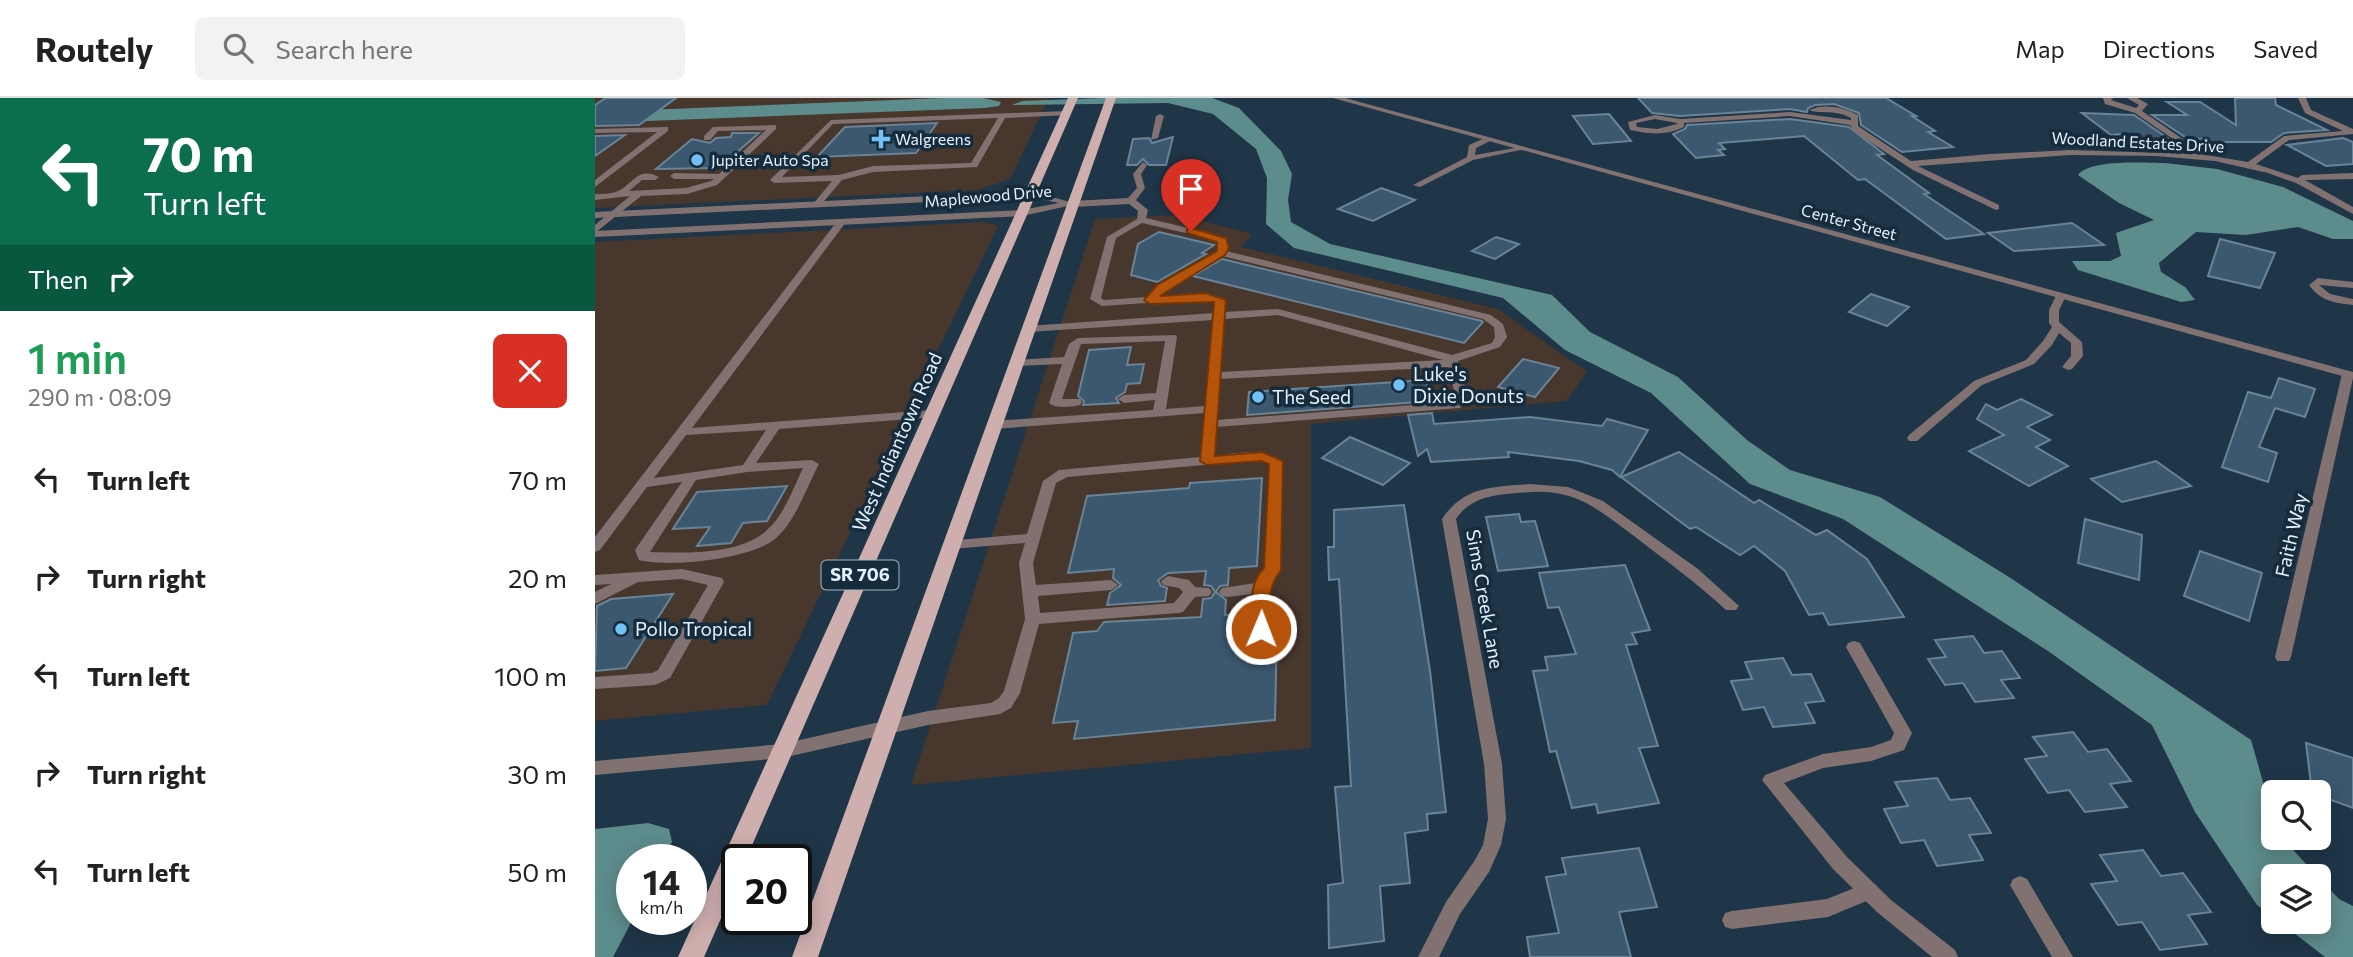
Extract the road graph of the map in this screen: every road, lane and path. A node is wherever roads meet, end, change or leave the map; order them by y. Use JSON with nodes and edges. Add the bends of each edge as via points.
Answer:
{"nodes":[{"id":1,"x":1073,"y":98,"type":"edge"},
{"id":2,"x":1337,"y":98,"type":"edge"},
{"id":3,"x":2109,"y":98,"type":"edge"},
{"id":4,"x":2130,"y":98,"type":"edge"},
{"id":5,"x":2302,"y":98,"type":"edge"},
{"id":6,"x":1109,"y":103,"type":"edge"},
{"id":7,"x":1067,"y":111,"type":"junction"},
{"id":8,"x":2139,"y":111,"type":"junction"},
{"id":9,"x":1003,"y":116,"type":"junction"},
{"id":10,"x":1160,"y":116,"type":"dead end"},
{"id":11,"x":1680,"y":121,"type":"junction"},
{"id":12,"x":595,"y":131,"type":"edge"},
{"id":13,"x":2352,"y":132,"type":"edge"},
{"id":14,"x":745,"y":136,"type":"junction"},
{"id":15,"x":706,"y":138,"type":"dead end"},
{"id":16,"x":1154,"y":138,"type":"dead end"},
{"id":17,"x":1488,"y":140,"type":"junction"},
{"id":18,"x":755,"y":143,"type":"junction"},
{"id":19,"x":1521,"y":149,"type":"junction"},
{"id":20,"x":2203,"y":156,"type":"junction"},
{"id":21,"x":1471,"y":158,"type":"junction"},
{"id":22,"x":1910,"y":164,"type":"junction"},
{"id":23,"x":2251,"y":164,"type":"junction"},
{"id":24,"x":1143,"y":165,"type":"dead end"},
{"id":25,"x":674,"y":176,"type":"dead end"},
{"id":26,"x":720,"y":176,"type":"junction"},
{"id":27,"x":2353,"y":176,"type":"edge"},
{"id":28,"x":655,"y":177,"type":"dead end"},
{"id":29,"x":839,"y":178,"type":"junction"},
{"id":30,"x":2297,"y":178,"type":"junction"},
{"id":31,"x":597,"y":182,"type":"edge"},
{"id":32,"x":1417,"y":185,"type":"dead end"},
{"id":33,"x":639,"y":193,"type":"junction"},
{"id":34,"x":620,"y":194,"type":"junction"},
{"id":35,"x":1031,"y":194,"type":"junction"},
{"id":36,"x":595,"y":197,"type":"edge"},
{"id":37,"x":1131,"y":201,"type":"junction"},
{"id":38,"x":817,"y":204,"type":"junction"},
{"id":39,"x":1073,"y":204,"type":"junction"},
{"id":40,"x":1996,"y":207,"type":"dead end"},
{"id":41,"x":2353,"y":211,"type":"edge"},
{"id":42,"x":1022,"y":213,"type":"junction"},
{"id":43,"x":614,"y":214,"type":"junction"},
{"id":44,"x":595,"y":215,"type":"edge"},
{"id":45,"x":1142,"y":220,"type":"junction"},
{"id":46,"x":841,"y":222,"type":"junction"},
{"id":47,"x":595,"y":232,"type":"edge"},
{"id":48,"x":1221,"y":253,"type":"junction"},
{"id":49,"x":2353,"y":285,"type":"edge"},
{"id":50,"x":2061,"y":296,"type":"junction"},
{"id":51,"x":1150,"y":300,"type":"junction"},
{"id":52,"x":2353,"y":302,"type":"edge"},
{"id":53,"x":1219,"y":316,"type":"junction"},
{"id":54,"x":2057,"y":327,"type":"junction"},
{"id":55,"x":1028,"y":329,"type":"junction"},
{"id":56,"x":1069,"y":360,"type":"junction"},
{"id":57,"x":1454,"y":361,"type":"junction"},
{"id":58,"x":1016,"y":363,"type":"junction"},
{"id":59,"x":2068,"y":367,"type":"dead end"},
{"id":60,"x":2350,"y":375,"type":"edge"},
{"id":61,"x":1216,"y":376,"type":"junction"},
{"id":62,"x":1162,"y":396,"type":"junction"},
{"id":63,"x":1124,"y":399,"type":"dead end"},
{"id":64,"x":1076,"y":402,"type":"dead end"},
{"id":65,"x":1212,"y":409,"type":"junction"},
{"id":66,"x":1159,"y":413,"type":"junction"},
{"id":67,"x":932,"y":414,"type":"junction"},
{"id":68,"x":1210,"y":424,"type":"junction"},
{"id":69,"x":775,"y":425,"type":"junction"},
{"id":70,"x":993,"y":425,"type":"junction"},
{"id":71,"x":682,"y":432,"type":"junction"},
{"id":72,"x":1913,"y":438,"type":"dead end"},
{"id":73,"x":1207,"y":461,"type":"junction"},
{"id":74,"x":747,"y":468,"type":"junction"},
{"id":75,"x":691,"y":478,"type":"junction"},
{"id":76,"x":643,"y":484,"type":"junction"},
{"id":77,"x":1033,"y":538,"type":"junction"},
{"id":78,"x":951,"y":544,"type":"junction"},
{"id":79,"x":595,"y":547,"type":"edge"},
{"id":80,"x":643,"y":575,"type":"junction"},
{"id":81,"x":595,"y":580,"type":"edge"},
{"id":82,"x":1168,"y":581,"type":"dead end"},
{"id":83,"x":1111,"y":585,"type":"dead end"},
{"id":84,"x":1261,"y":588,"type":"junction"},
{"id":85,"x":1030,"y":591,"type":"junction"},
{"id":86,"x":1227,"y":592,"type":"dead end"},
{"id":87,"x":595,"y":600,"type":"edge"},
{"id":88,"x":1731,"y":606,"type":"dead end"},
{"id":89,"x":1033,"y":620,"type":"junction"},
{"id":90,"x":1261,"y":629,"type":"dead end"},
{"id":91,"x":1854,"y":647,"type":"dead end"},
{"id":92,"x":2283,"y":657,"type":"dead end"},
{"id":93,"x":595,"y":683,"type":"edge"},
{"id":94,"x":886,"y":727,"type":"junction"},
{"id":95,"x":782,"y":751,"type":"junction"},
{"id":96,"x":595,"y":768,"type":"edge"},
{"id":97,"x":2020,"y":885,"type":"dead end"},
{"id":98,"x":1869,"y":891,"type":"junction"},
{"id":99,"x":1732,"y":920,"type":"dead end"},
{"id":100,"x":691,"y":957,"type":"edge"},
{"id":101,"x":805,"y":957,"type":"edge"},
{"id":102,"x":1429,"y":957,"type":"edge"},
{"id":103,"x":1948,"y":957,"type":"edge"},
{"id":104,"x":2063,"y":957,"type":"edge"}],
"edges":[{"from":1,"to":7,"type":"main road","name":"West Indiantown Road","number":"SR 706"},
{"from":2,"to":17,"type":"street","name":"Center Street"},
{"from":3,"to":8,"type":"street","via":[[2108,102]]},
{"from":4,"to":8,"type":"street","via":[[2144,104]]},
{"from":5,"to":13,"type":"street","via":[[2308,111]]},
{"from":6,"to":39,"type":"main road"},
{"from":7,"to":9,"type":"street"},
{"from":7,"to":35,"type":"main road","name":"West Indiantown Road","number":"SR 706"},
{"from":8,"to":20,"type":"street"},
{"from":9,"to":29,"type":"street","via":[[974,165],[873,169]]},
{"from":9,"to":29,"type":"street","via":[[831,122],[774,180]]},
{"from":10,"to":16,"type":"street"},
{"from":11,"to":11,"type":"street","via":[[1655,117],[1632,122],[1633,128],[1664,131],[1676,129]]},
{"from":11,"to":22,"type":"street","via":[[1806,115],[1815,109],[1833,109],[1851,113],[1858,130]]},
{"from":12,"to":31,"type":"street","via":[[665,128]]},
{"from":13,"to":23,"type":"street","via":[[2287,138]]},
{"from":14,"to":15,"type":"street","via":[[716,129]]},
{"from":14,"to":18,"type":"street"},
{"from":14,"to":18,"type":"street","via":[[773,127]]},
{"from":17,"to":19,"type":"street","name":"Center Street"},
{"from":17,"to":21,"type":"street","via":[[1472,146]]},
{"from":18,"to":26,"type":"street"},
{"from":19,"to":21,"type":"street"},
{"from":19,"to":50,"type":"street","name":"Center Street"},
{"from":20,"to":22,"type":"street","name":"Woodland Estates Drive","via":[[2029,152]]},
{"from":20,"to":23,"type":"street","name":"Woodland Estates Drive"},
{"from":21,"to":32,"type":"street"},
{"from":22,"to":40,"type":"street"},
{"from":23,"to":30,"type":"street","name":"Woodland Estates Drive"},
{"from":24,"to":37,"type":"street","via":[[1137,174],[1141,188]]},
{"from":25,"to":26,"type":"street"},
{"from":26,"to":33,"type":"street","via":[[687,191]]},
{"from":27,"to":30,"type":"street"},
{"from":28,"to":34,"type":"street","via":[[640,177]]},
{"from":29,"to":38,"type":"street"},
{"from":30,"to":41,"type":"street","name":"Woodland Estates Drive"},
{"from":33,"to":34,"type":"street"},
{"from":33,"to":43,"type":"street"},
{"from":34,"to":36,"type":"street"},
{"from":35,"to":38,"type":"street","name":"Maplewood Drive"},
{"from":35,"to":39,"type":"street","name":"Maplewood Drive"},
{"from":35,"to":42,"type":"main road","name":"West Indiantown Road","number":"SR 706"},
{"from":37,"to":39,"type":"street"},
{"from":37,"to":45,"type":"street","via":[[1143,210]]},
{"from":38,"to":43,"type":"street","name":"Maplewood Drive"},
{"from":39,"to":42,"type":"street","name":"Maplewood Drive"},
{"from":39,"to":55,"type":"main road"},
{"from":42,"to":46,"type":"street","name":"Maplewood Drive"},
{"from":42,"to":67,"type":"main road","name":"West Indiantown Road","number":"SR 706"},
{"from":43,"to":44,"type":"street","name":"Maplewood Drive"},
{"from":43,"to":47,"type":"street"},
{"from":45,"to":48,"type":"street","via":[[1215,237],[1224,245]]},
{"from":45,"to":51,"type":"street","via":[[1112,237],[1095,299],[1102,303]]},
{"from":46,"to":47,"type":"street","name":"Maplewood Drive"},
{"from":46,"to":71,"type":"street"},
{"from":48,"to":51,"type":"street","via":[[1161,287]]},
{"from":48,"to":57,"type":"street","via":[[1487,317],[1499,326],[1501,337],[1496,345]]},
{"from":49,"to":52,"type":"street","via":[[2333,281],[2313,285],[2330,298]]},
{"from":50,"to":54,"type":"street","via":[[2054,310]]},
{"from":50,"to":60,"type":"street","name":"Center Street"},
{"from":51,"to":53,"type":"street","via":[[1216,297],[1222,304]]},
{"from":53,"to":55,"type":"street"},
{"from":53,"to":57,"type":"street","via":[[1279,313]]},
{"from":53,"to":61,"type":"street"},
{"from":54,"to":59,"type":"street","via":[[2076,342],[2077,355]]},
{"from":54,"to":72,"type":"street","via":[[2030,362],[1978,383]]},
{"from":55,"to":58,"type":"main road"},
{"from":56,"to":58,"type":"street"},
{"from":56,"to":62,"type":"street","via":[[1078,341],[1171,337]]},
{"from":56,"to":64,"type":"street","via":[[1055,403]]},
{"from":57,"to":61,"type":"street"},
{"from":57,"to":68,"type":"street","via":[[1462,398],[1456,405]]},
{"from":58,"to":70,"type":"main road"},
{"from":60,"to":92,"type":"street","name":"Faith Way"},
{"from":61,"to":65,"type":"street"},
{"from":62,"to":63,"type":"street"},
{"from":62,"to":66,"type":"street"},
{"from":65,"to":66,"type":"street"},
{"from":65,"to":68,"type":"street"},
{"from":66,"to":70,"type":"street"},
{"from":67,"to":69,"type":"street"},
{"from":67,"to":95,"type":"main road","name":"West Indiantown Road","number":"SR 706"},
{"from":68,"to":73,"type":"street"},
{"from":69,"to":71,"type":"street"},
{"from":69,"to":74,"type":"street"},
{"from":70,"to":78,"type":"main road"},
{"from":71,"to":76,"type":"street"},
{"from":73,"to":77,"type":"street","via":[[1064,473],[1050,481]]},
{"from":73,"to":84,"type":"street","via":[[1262,456],[1276,461],[1272,570]]},
{"from":74,"to":75,"type":"street"},
{"from":74,"to":75,"type":"street","via":[[812,464],[775,530],[761,542],[730,552],[644,557],[642,550]]},
{"from":75,"to":76,"type":"street"},
{"from":76,"to":79,"type":"street"},
{"from":77,"to":78,"type":"street"},
{"from":77,"to":85,"type":"street","via":[[1026,563]]},
{"from":78,"to":94,"type":"main road"},
{"from":80,"to":81,"type":"street"},
{"from":80,"to":87,"type":"street"},
{"from":80,"to":93,"type":"street","via":[[693,575],[717,582],[661,677]]},
{"from":82,"to":89,"type":"street","via":[[1197,592],[1178,608]]},
{"from":83,"to":85,"type":"street"},
{"from":84,"to":86,"type":"street"},
{"from":84,"to":90,"type":"street"},
{"from":85,"to":89,"type":"street"},
{"from":88,"to":102,"type":"street","name":"Sims Creek Lane","via":[[1698,574],[1589,497],[1547,488],[1513,489],[1476,494],[1456,505],[1449,519],[1493,764],[1497,818],[1482,866],[1453,908]]},
{"from":89,"to":94,"type":"street","via":[[1005,703],[994,709]]},
{"from":91,"to":98,"type":"street","via":[[1903,733],[1898,745],[1881,753],[1819,762],[1771,779]]},
{"from":94,"to":95,"type":"street"},
{"from":94,"to":101,"type":"main road"},
{"from":95,"to":96,"type":"street"},
{"from":95,"to":100,"type":"main road","name":"West Indiantown Road","number":"SR 706"},
{"from":97,"to":104,"type":"street"},
{"from":98,"to":99,"type":"street","via":[[1828,908]]},
{"from":98,"to":103,"type":"street"}]}
